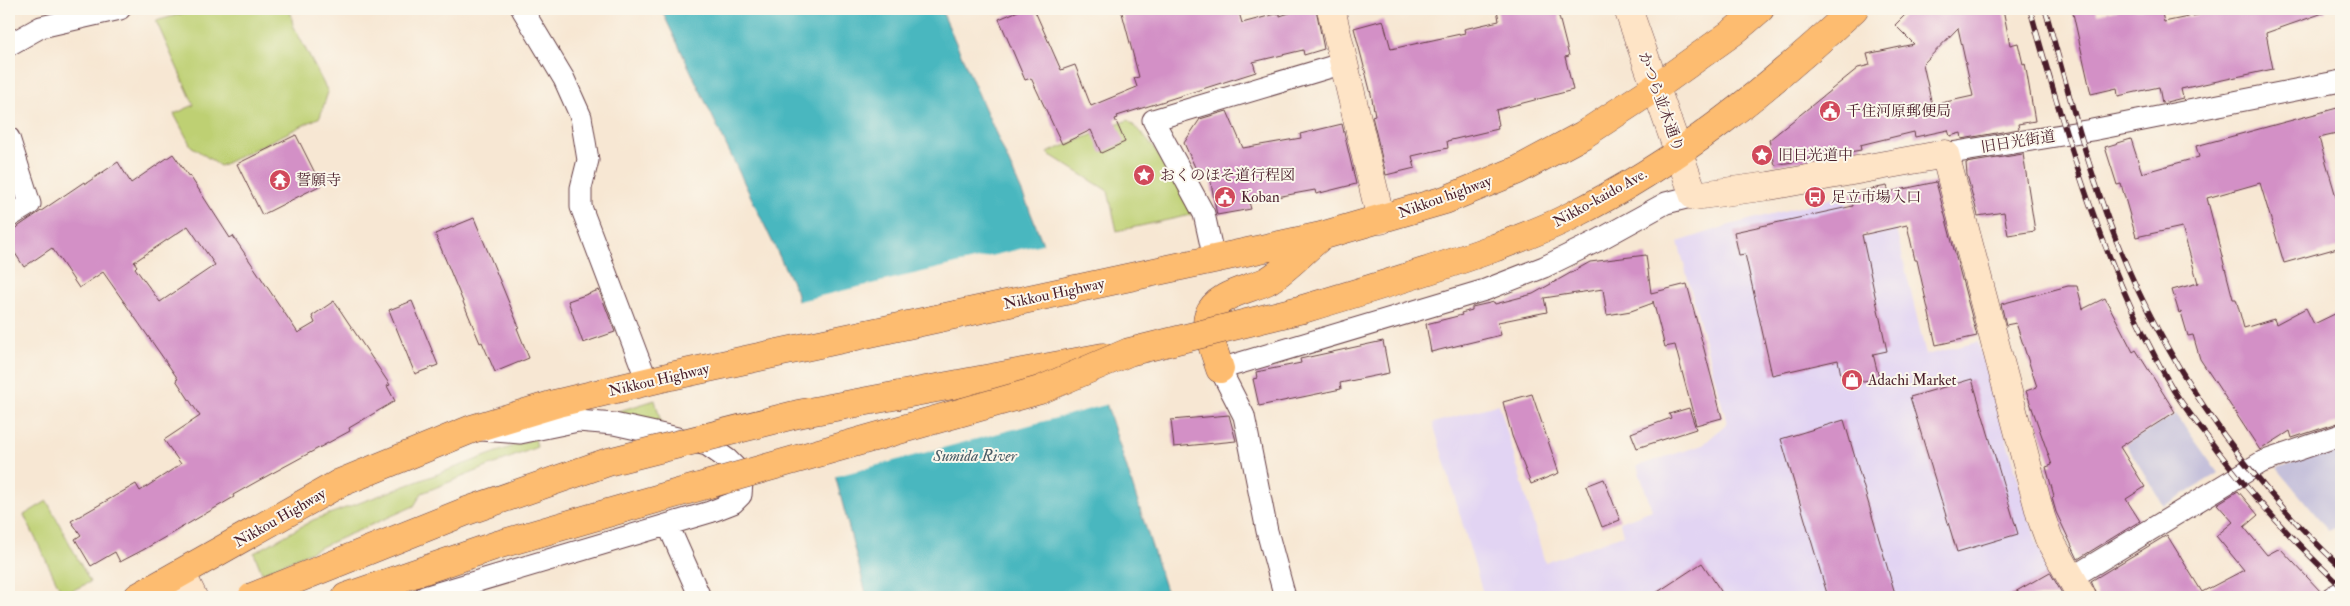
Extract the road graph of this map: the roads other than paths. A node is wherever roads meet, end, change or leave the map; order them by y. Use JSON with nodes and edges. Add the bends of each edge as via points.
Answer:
{"nodes":[{"id":1,"x":120,"y":9,"type":"edge"},
{"id":2,"x":522,"y":9,"type":"edge"},
{"id":3,"x":1332,"y":9,"type":"edge"},
{"id":4,"x":1628,"y":9,"type":"edge"},
{"id":5,"x":1760,"y":9,"type":"edge"},
{"id":6,"x":1854,"y":9,"type":"edge"},
{"id":7,"x":9,"y":45,"type":"edge"},
{"id":8,"x":1344,"y":63,"type":"junction"},
{"id":9,"x":2341,"y":81,"type":"edge"},
{"id":10,"x":1656,"y":87,"type":"junction"},
{"id":11,"x":9,"y":138,"type":"edge"},
{"id":12,"x":1680,"y":152,"type":"junction"},
{"id":13,"x":1945,"y":154,"type":"junction"},
{"id":14,"x":1694,"y":196,"type":"junction"},
{"id":15,"x":9,"y":217,"type":"edge"},
{"id":16,"x":1381,"y":220,"type":"junction"},
{"id":17,"x":1322,"y":236,"type":"junction"},
{"id":18,"x":1214,"y":259,"type":"junction"},
{"id":19,"x":1129,"y":352,"type":"junction"},
{"id":20,"x":1220,"y":368,"type":"junction"},
{"id":21,"x":647,"y":381,"type":"junction"},
{"id":22,"x":472,"y":429,"type":"junction"},
{"id":23,"x":2341,"y":435,"type":"edge"},
{"id":24,"x":668,"y":525,"type":"junction"},
{"id":25,"x":188,"y":586,"type":"edge"},
{"id":26,"x":2077,"y":588,"type":"edge"},
{"id":27,"x":477,"y":590,"type":"edge"},
{"id":28,"x":2341,"y":592,"type":"edge"},
{"id":29,"x":138,"y":597,"type":"edge"},
{"id":30,"x":252,"y":597,"type":"edge"},
{"id":31,"x":346,"y":597,"type":"edge"},
{"id":32,"x":424,"y":597,"type":"edge"},
{"id":33,"x":700,"y":597,"type":"edge"},
{"id":34,"x":1285,"y":597,"type":"edge"},
{"id":35,"x":2332,"y":597,"type":"edge"}],
"edges":[{"from":1,"to":7,"type":"street","via":[[41,27]]},
{"from":2,"to":21,"type":"street","via":[[564,79],[581,117],[588,160],[581,188],[582,207]]},
{"from":3,"to":8,"type":"street"},
{"from":4,"to":10,"type":"street","name":"かつら並木通り"},
{"from":5,"to":10,"type":"highway"},
{"from":6,"to":12,"type":"highway","name":"Nikko-kaido Ave.","via":[[1796,63]]},
{"from":8,"to":16,"type":"street"},
{"from":8,"to":18,"type":"street","via":[[1153,120],[1204,214]]},
{"from":9,"to":13,"type":"street","name":"旧日光街道","via":[[2092,130]]},
{"from":10,"to":12,"type":"street","name":"かつら並木通り"},
{"from":10,"to":16,"type":"highway","name":"Nikkou highway","via":[[1583,135],[1518,170],[1446,200]]},
{"from":11,"to":15,"type":"street","via":[[30,204]]},
{"from":12,"to":14,"type":"street","name":"かつら並木通り"},
{"from":12,"to":19,"type":"highway","name":"Nikko-kaido Ave.","bridge":true,"via":[[1621,189],[1523,237],[1404,279],[1303,309]]},
{"from":13,"to":14,"type":"street","name":"旧日光街道","via":[[1769,186]]},
{"from":13,"to":26,"type":"street","via":[[2041,517],[2049,539]]},
{"from":14,"to":20,"type":"street","via":[[1666,203],[1553,263],[1485,290]]},
{"from":16,"to":17,"type":"highway","name":"Nikkou highway"},
{"from":17,"to":18,"type":"highway","name":"Nikkou highway"},
{"from":17,"to":20,"type":"highway","via":[[1268,280],[1227,297],[1213,307],[1207,318]]},
{"from":18,"to":21,"type":"highway","name":"Nikkou Highway"},
{"from":19,"to":30,"type":"highway","bridge":true,"via":[[798,414],[608,462],[466,511]]},
{"from":19,"to":31,"type":"highway","bridge":true,"via":[[1040,390],[498,546]]},
{"from":20,"to":34,"type":"street","via":[[1244,416],[1267,531]]},
{"from":21,"to":22,"type":"highway","name":"Nikkou Highway"},
{"from":22,"to":24,"type":"street","via":[[520,433],[578,421],[614,424],[707,445],[736,468],[742,482],[740,498],[710,512]]},
{"from":22,"to":25,"type":"highway","name":"Nikkou Highway","via":[[340,483]]},
{"from":23,"to":26,"type":"street","via":[[2262,462]]},
{"from":24,"to":27,"type":"street"},
{"from":24,"to":33,"type":"street"},
{"from":25,"to":29,"type":"highway","name":"Nikkou Highway"},
{"from":27,"to":32,"type":"street"},
{"from":28,"to":35,"type":"street"}]}
